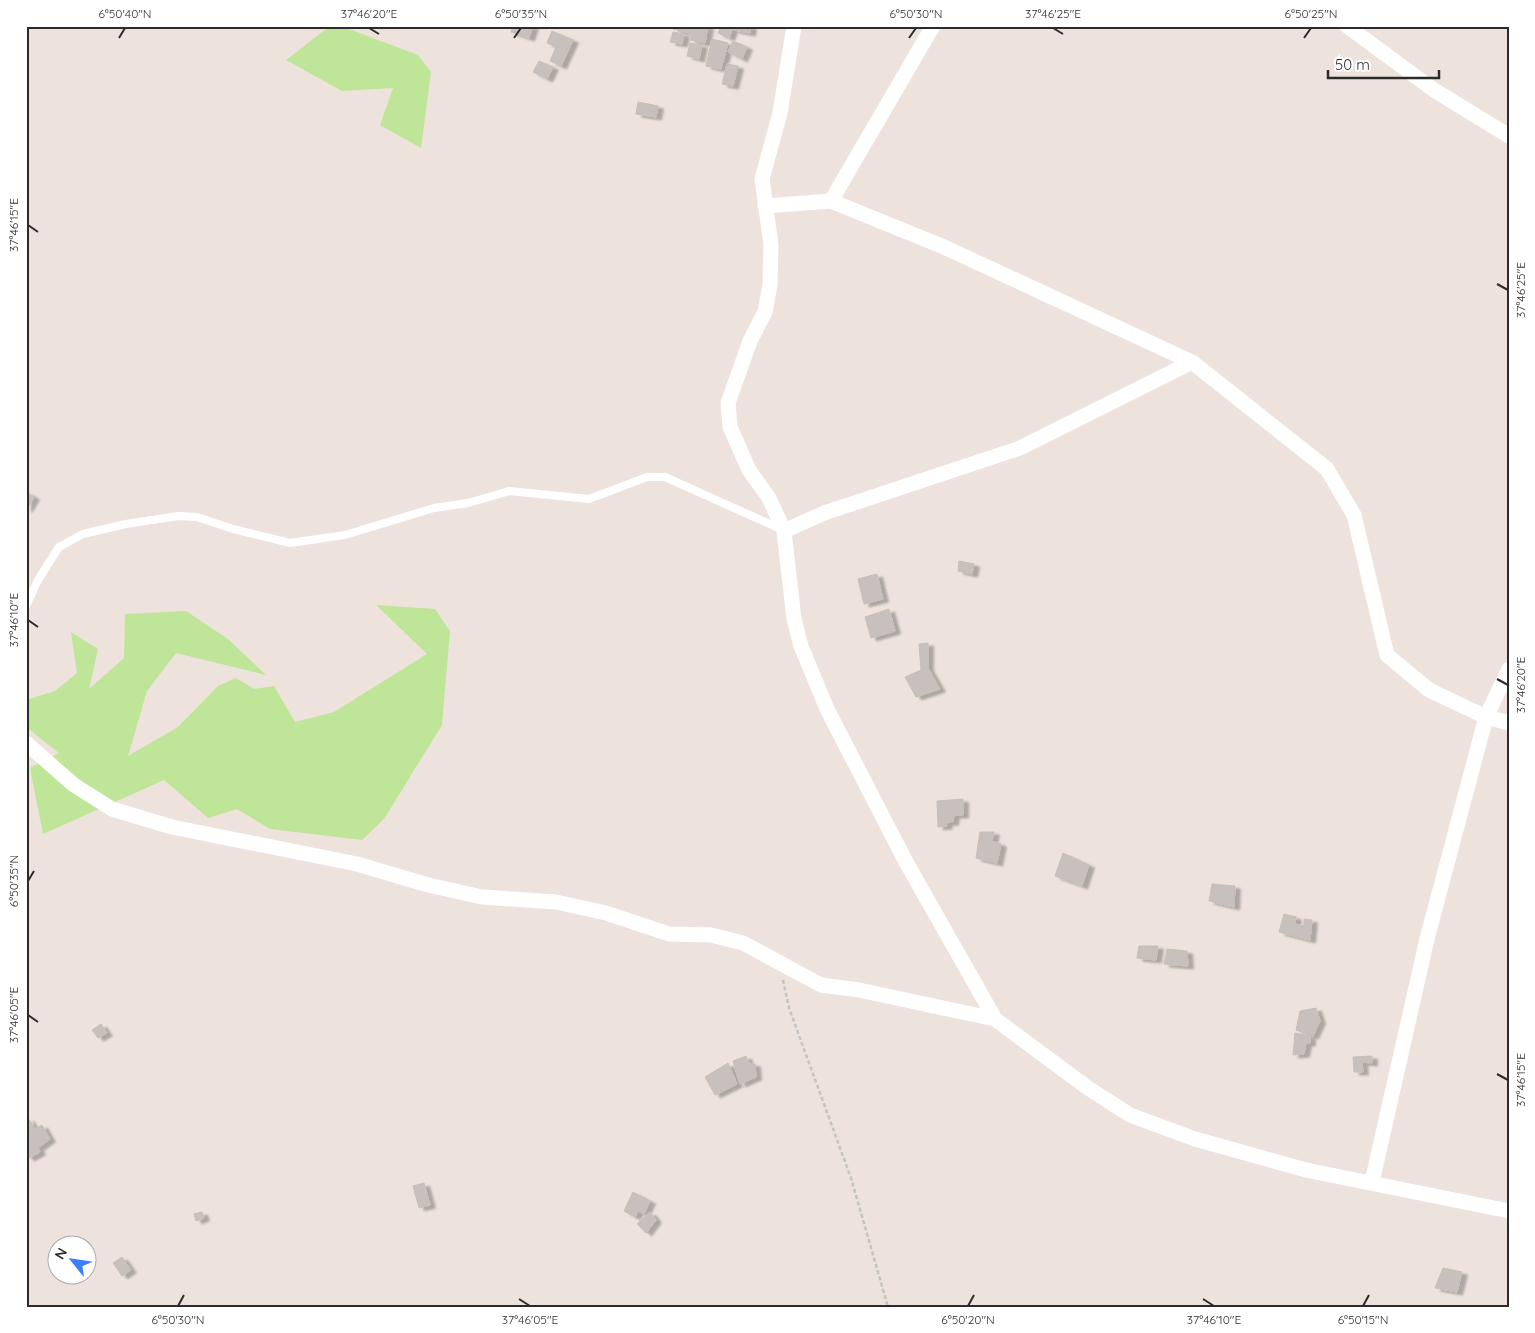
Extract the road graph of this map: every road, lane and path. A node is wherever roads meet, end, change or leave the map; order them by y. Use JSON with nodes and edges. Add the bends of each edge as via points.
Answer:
{"nodes":[{"id":1,"x":794,"y":26,"type":"edge"},
{"id":2,"x":933,"y":26,"type":"edge"},
{"id":3,"x":1347,"y":26,"type":"edge"},
{"id":4,"x":1509,"y":136,"type":"edge"},
{"id":5,"x":831,"y":201,"type":"junction"},
{"id":6,"x":765,"y":206,"type":"junction"},
{"id":7,"x":1192,"y":362,"type":"junction"},
{"id":8,"x":784,"y":531,"type":"junction"},
{"id":9,"x":26,"y":606,"type":"edge"},
{"id":10,"x":1509,"y":669,"type":"edge"},
{"id":11,"x":1486,"y":717,"type":"junction"},
{"id":12,"x":1509,"y":723,"type":"edge"},
{"id":13,"x":26,"y":743,"type":"edge"},
{"id":14,"x":778,"y":963,"type":"junction"},
{"id":15,"x":995,"y":1019,"type":"junction"},
{"id":16,"x":1372,"y":1182,"type":"junction"},
{"id":17,"x":1509,"y":1211,"type":"edge"},
{"id":18,"x":888,"y":1307,"type":"edge"}],
"edges":[{"from":1,"to":6,"type":"street","via":[[780,113],[762,179]]},
{"from":2,"to":5,"type":"street"},
{"from":3,"to":4,"type":"street","via":[[1434,90]]},
{"from":5,"to":6,"type":"street"},
{"from":5,"to":7,"type":"street","via":[[944,247]]},
{"from":6,"to":8,"type":"street","via":[[771,245],[770,285],[765,312],[750,341],[728,403],[730,427],[738,449]]},
{"from":7,"to":8,"type":"street","via":[[1020,448],[824,513]]},
{"from":7,"to":11,"type":"street","via":[[1326,469],[1354,515],[1387,655],[1429,690]]},
{"from":8,"to":9,"type":"lane","via":[[664,477],[647,476],[589,499],[509,491],[434,508],[345,535],[290,543],[197,517],[178,516],[102,528],[59,547]]},
{"from":8,"to":15,"type":"street","via":[[794,619],[801,646],[827,709],[906,862]]},
{"from":10,"to":11,"type":"street"},
{"from":11,"to":12,"type":"street"},
{"from":11,"to":16,"type":"street","via":[[1427,938]]},
{"from":13,"to":14,"type":"street","via":[[74,785],[112,808],[172,828],[357,864],[482,897],[556,902],[606,913],[669,934],[711,936],[743,943]]},
{"from":14,"to":15,"type":"street","via":[[821,985]]},
{"from":14,"to":18,"type":"path","via":[[789,1008],[851,1178]]},
{"from":15,"to":16,"type":"street","via":[[1130,1115],[1195,1139],[1306,1170]]},
{"from":16,"to":17,"type":"street"}]}
